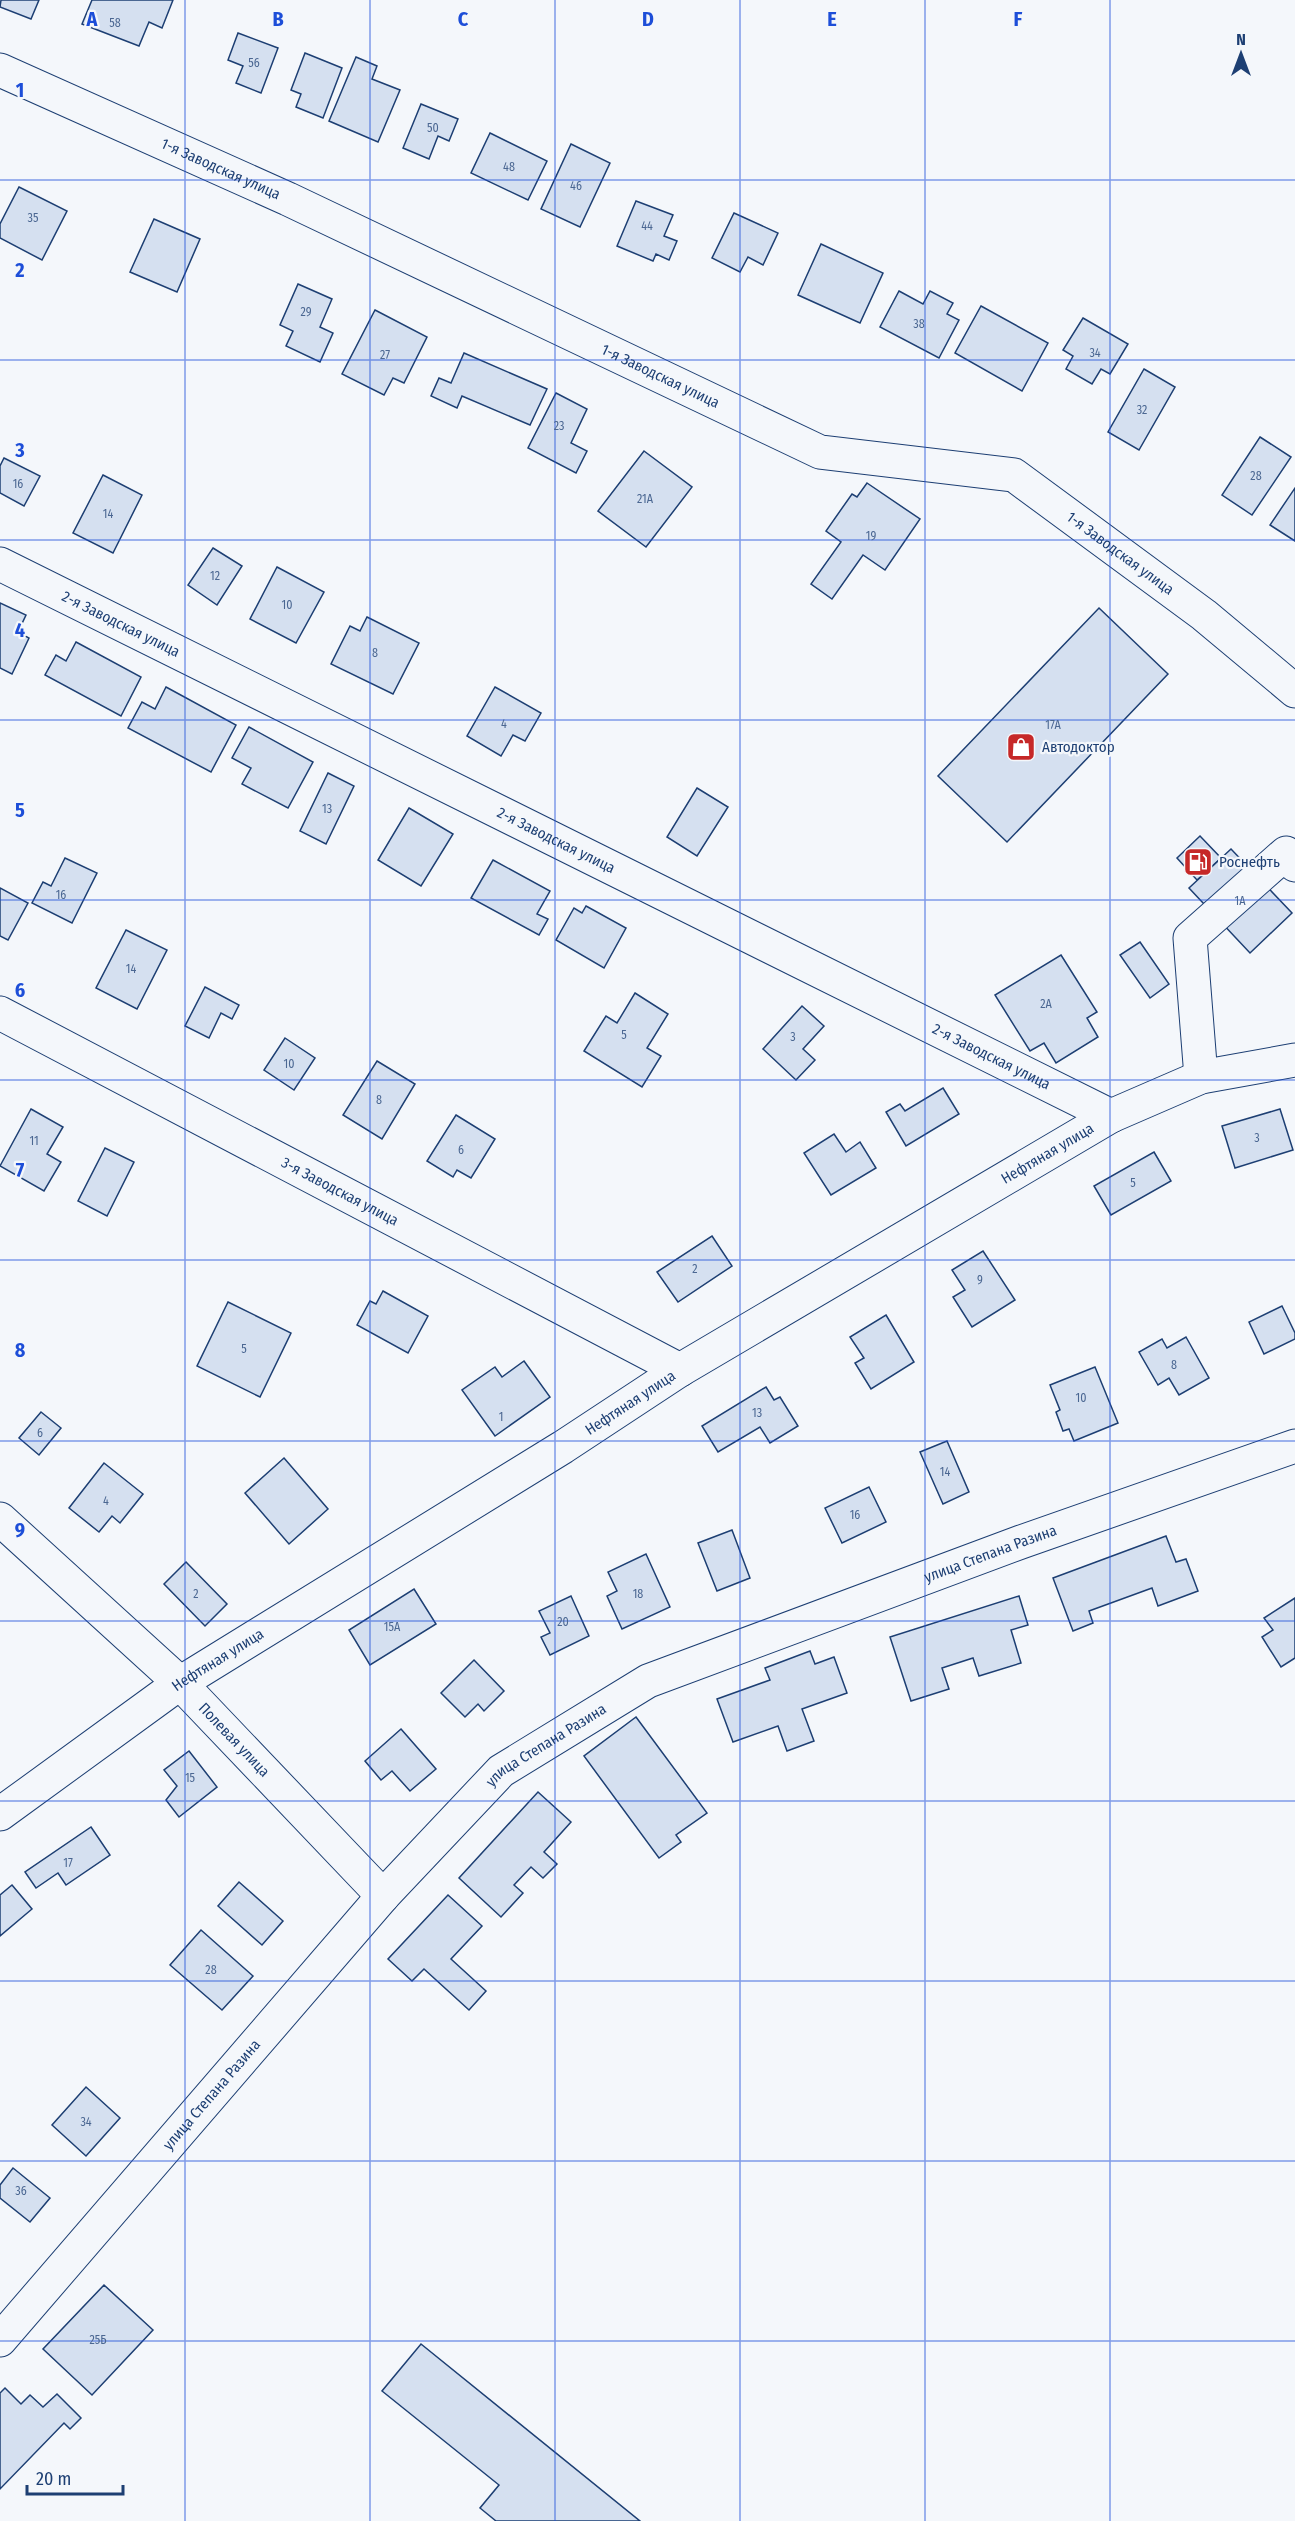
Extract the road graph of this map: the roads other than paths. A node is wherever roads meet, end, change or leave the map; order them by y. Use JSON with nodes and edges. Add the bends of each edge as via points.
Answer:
{"nodes":[{"id":1,"x":0,"y":70,"type":"edge"},
{"id":2,"x":0,"y":564,"type":"edge"},
{"id":3,"x":1295,"y":691,"type":"edge"},
{"id":4,"x":1295,"y":865,"type":"edge"},
{"id":5,"x":0,"y":1013,"type":"edge"},
{"id":6,"x":1295,"y":1060,"type":"edge"},
{"id":7,"x":1201,"y":1077,"type":"junction"},
{"id":8,"x":1111,"y":1116,"type":"junction"},
{"id":9,"x":680,"y":1370,"type":"junction"},
{"id":10,"x":1295,"y":1446,"type":"edge"},
{"id":11,"x":0,"y":1519,"type":"edge"},
{"id":12,"x":180,"y":1683,"type":"junction"},
{"id":13,"x":0,"y":1814,"type":"edge"},
{"id":14,"x":383,"y":1896,"type":"junction"},
{"id":15,"x":0,"y":2340,"type":"edge"}],
"edges":[{"from":1,"to":3,"type":"street","name":"1-я Заводская улица","via":[[288,199],[820,452],[1014,475],[1204,615]]},
{"from":2,"to":8,"type":"street","name":"2-я Заводская улица"},
{"from":4,"to":7,"type":"street","via":[[1286,853],[1190,938]]},
{"from":5,"to":9,"type":"street","name":"3-я Заводская улица"},
{"from":6,"to":7,"type":"street","name":"Нефтяная улица"},
{"from":7,"to":8,"type":"street","name":"Нефтяная улица"},
{"from":8,"to":9,"type":"street","name":"Нефтяная улица"},
{"from":9,"to":12,"type":"street","name":"Нефтяная улица"},
{"from":10,"to":14,"type":"street","name":"улица Степана Разина","via":[[648,1681],[501,1771]]},
{"from":11,"to":12,"type":"street","name":"Полевая улица"},
{"from":12,"to":13,"type":"street","name":"Нефтяная улица"},
{"from":12,"to":14,"type":"street","name":"Полевая улица"},
{"from":14,"to":15,"type":"street","name":"улица Степана Разина"}]}
